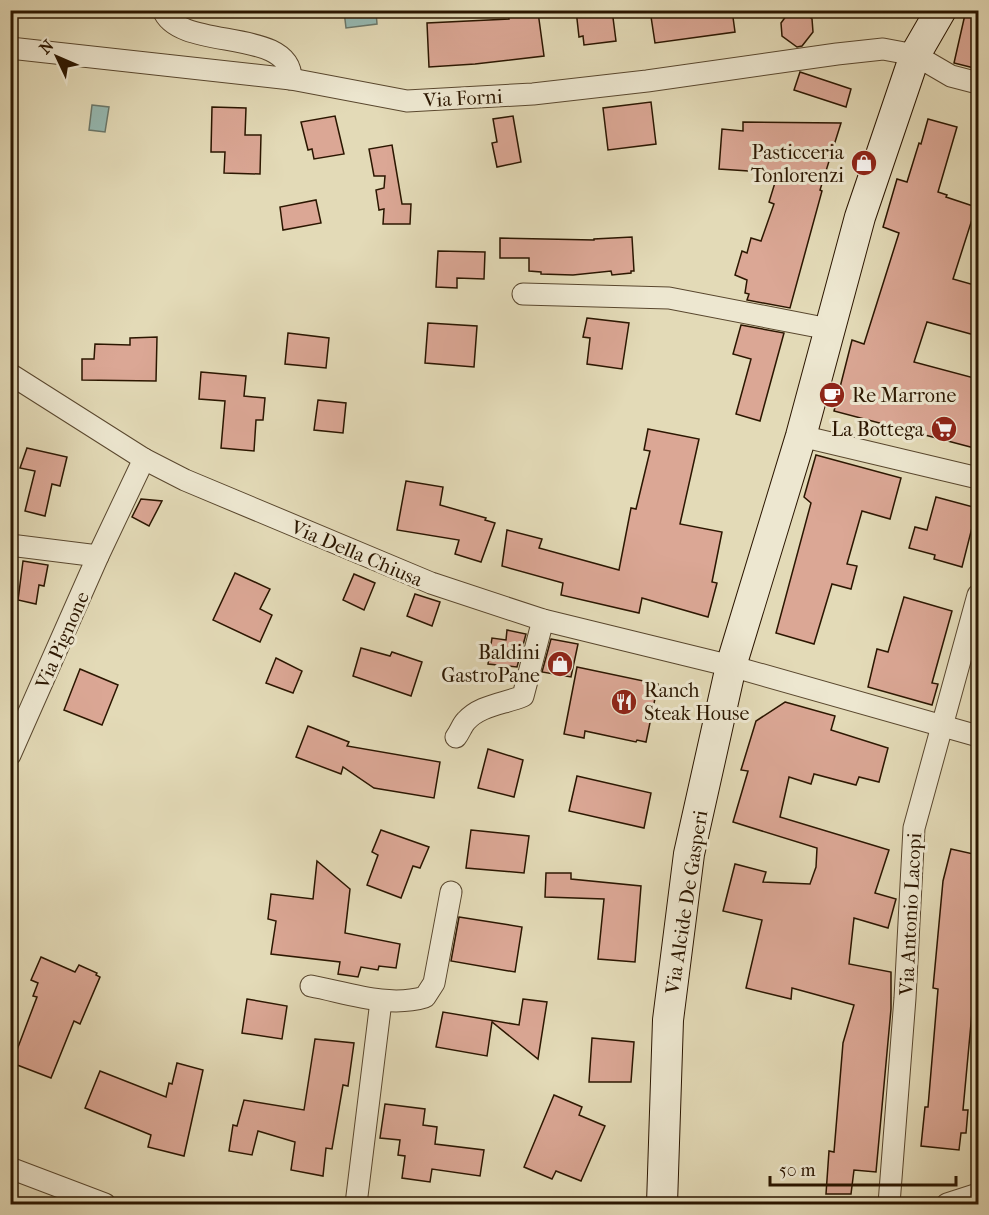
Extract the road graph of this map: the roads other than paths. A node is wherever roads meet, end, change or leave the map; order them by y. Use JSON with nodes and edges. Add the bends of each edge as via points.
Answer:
{"nodes":[{"id":1,"x":163,"y":10,"type":"edge"},
{"id":2,"x":941,"y":10,"type":"edge"},
{"id":3,"x":10,"y":48,"type":"edge"},
{"id":4,"x":915,"y":55,"type":"junction"},
{"id":5,"x":291,"y":79,"type":"junction"},
{"id":6,"x":978,"y":83,"type":"edge"},
{"id":7,"x":524,"y":294,"type":"dead end"},
{"id":8,"x":829,"y":329,"type":"junction"},
{"id":9,"x":10,"y":374,"type":"edge"},
{"id":10,"x":801,"y":436,"type":"junction"},
{"id":11,"x":144,"y":459,"type":"junction"},
{"id":12,"x":978,"y":478,"type":"edge"},
{"id":13,"x":10,"y":545,"type":"edge"},
{"id":14,"x":98,"y":556,"type":"junction"},
{"id":15,"x":978,"y":595,"type":"edge"},
{"id":16,"x":543,"y":620,"type":"junction"},
{"id":17,"x":731,"y":666,"type":"junction"},
{"id":18,"x":943,"y":726,"type":"junction"},
{"id":19,"x":978,"y":736,"type":"edge"},
{"id":20,"x":456,"y":738,"type":"dead end"},
{"id":21,"x":10,"y":755,"type":"edge"},
{"id":22,"x":451,"y":892,"type":"dead end"},
{"id":23,"x":311,"y":986,"type":"dead end"},
{"id":24,"x":381,"y":1001,"type":"junction"},
{"id":25,"x":10,"y":1168,"type":"edge"},
{"id":26,"x":978,"y":1194,"type":"edge"},
{"id":27,"x":105,"y":1204,"type":"edge"},
{"id":28,"x":356,"y":1204,"type":"edge"},
{"id":29,"x":662,"y":1204,"type":"edge"},
{"id":30,"x":889,"y":1204,"type":"edge"},
{"id":31,"x":947,"y":1204,"type":"edge"}],
"edges":[{"from":1,"to":5,"type":"street","via":[[176,26],[269,48],[287,63]]},
{"from":2,"to":4,"type":"main road","name":"Via Alcide De Gasperi"},
{"from":3,"to":5,"type":"street","name":"Via Forni"},
{"from":4,"to":5,"type":"street","name":"Via Forni","via":[[884,49],[533,94],[407,101]]},
{"from":4,"to":6,"type":"street","name":"Via Forni","via":[[951,76]]},
{"from":4,"to":8,"type":"main road","name":"Via Alcide De Gasperi","via":[[860,217]]},
{"from":7,"to":8,"type":"street","via":[[669,298]]},
{"from":8,"to":10,"type":"main road","name":"Via Alcide De Gasperi"},
{"from":9,"to":11,"type":"street","name":"Via Della Chiusa"},
{"from":10,"to":12,"type":"street"},
{"from":10,"to":17,"type":"main road","name":"Via Alcide De Gasperi"},
{"from":11,"to":14,"type":"street","name":"Via Pignone"},
{"from":11,"to":16,"type":"street","name":"Via Della Chiusa","via":[[185,480],[431,583]]},
{"from":13,"to":14,"type":"street"},
{"from":14,"to":21,"type":"street","name":"Via Pignone"},
{"from":15,"to":18,"type":"street","name":"Via Antonio Lacopi"},
{"from":16,"to":17,"type":"street","name":"Via Della Chiusa"},
{"from":16,"to":20,"type":"street","via":[[523,696],[482,709],[466,721]]},
{"from":17,"to":18,"type":"street","name":"Via Della Chiusa"},
{"from":17,"to":29,"type":"main road","name":"Via Alcide De Gasperi","via":[[689,854],[668,1020]]},
{"from":18,"to":19,"type":"street","name":"Via Della Chiusa"},
{"from":18,"to":30,"type":"street","name":"Via Antonio Lacopi","via":[[914,828]]},
{"from":22,"to":24,"type":"street","via":[[434,983],[425,997],[410,1002]]},
{"from":23,"to":24,"type":"street"},
{"from":24,"to":28,"type":"street"},
{"from":25,"to":27,"type":"street"},
{"from":26,"to":31,"type":"street"}]}
